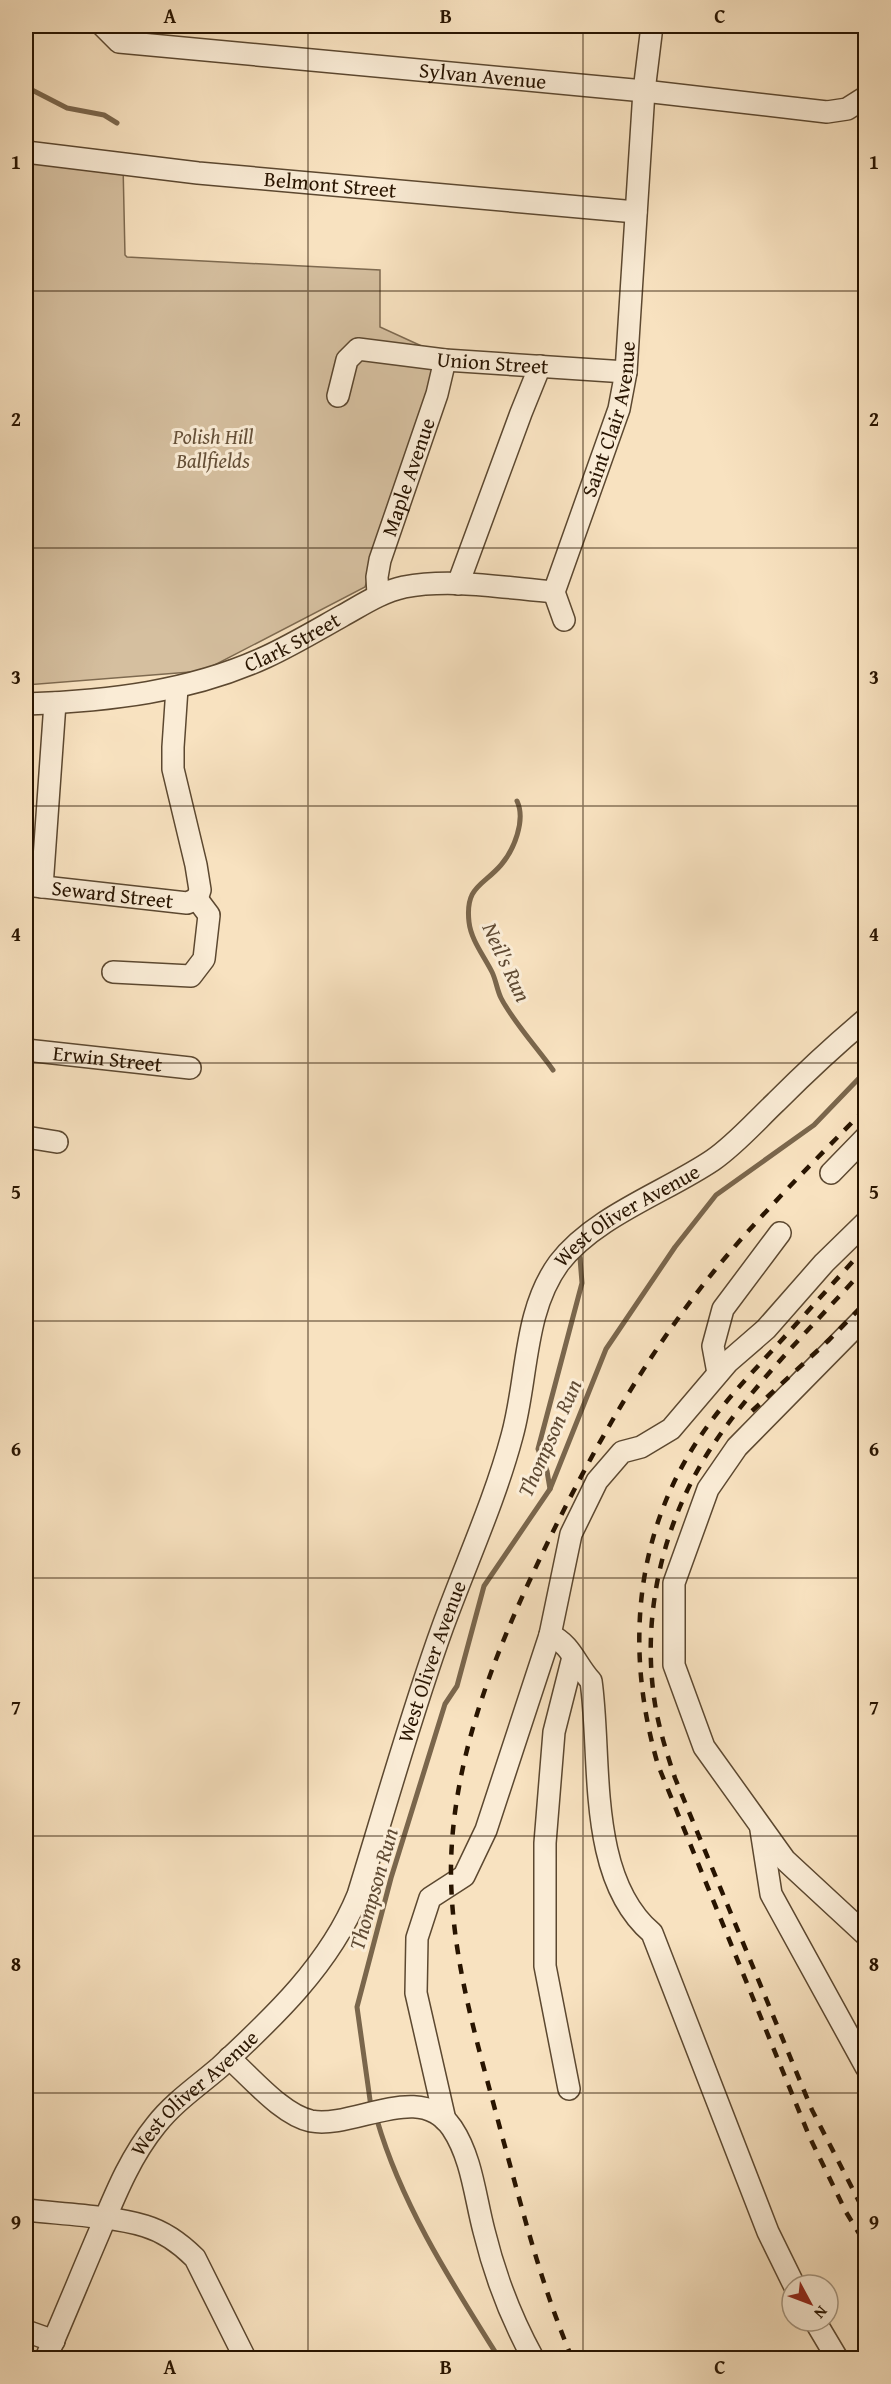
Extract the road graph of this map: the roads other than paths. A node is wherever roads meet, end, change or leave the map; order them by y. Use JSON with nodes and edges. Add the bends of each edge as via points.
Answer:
{"nodes":[{"id":1,"x":103,"y":26,"type":"edge"},
{"id":2,"x":652,"y":26,"type":"edge"},
{"id":3,"x":644,"y":91,"type":"junction"},
{"id":4,"x":866,"y":97,"type":"edge"},
{"id":5,"x":26,"y":152,"type":"edge"},
{"id":6,"x":636,"y":212,"type":"junction"},
{"id":7,"x":445,"y":360,"type":"junction"},
{"id":8,"x":540,"y":366,"type":"junction"},
{"id":9,"x":626,"y":372,"type":"junction"},
{"id":10,"x":338,"y":396,"type":"dead end"},
{"id":11,"x":458,"y":584,"type":"junction"},
{"id":12,"x":554,"y":592,"type":"junction"},
{"id":13,"x":378,"y":595,"type":"junction"},
{"id":14,"x":564,"y":620,"type":"dead end"},
{"id":15,"x":177,"y":688,"type":"junction"},
{"id":16,"x":56,"y":703,"type":"junction"},
{"id":17,"x":26,"y":704,"type":"edge"},
{"id":18,"x":34,"y":886,"type":"edge"},
{"id":19,"x":197,"y":899,"type":"junction"},
{"id":20,"x":113,"y":972,"type":"dead end"},
{"id":21,"x":866,"y":1019,"type":"edge"},
{"id":22,"x":26,"y":1050,"type":"edge"},
{"id":23,"x":190,"y":1068,"type":"dead end"},
{"id":24,"x":26,"y":1137,"type":"edge"},
{"id":25,"x":866,"y":1137,"type":"edge"},
{"id":26,"x":57,"y":1142,"type":"dead end"},
{"id":27,"x":831,"y":1173,"type":"dead end"},
{"id":28,"x":866,"y":1222,"type":"edge"},
{"id":29,"x":780,"y":1233,"type":"dead end"},
{"id":30,"x":866,"y":1316,"type":"edge"},
{"id":31,"x":718,"y":1373,"type":"junction"},
{"id":32,"x":550,"y":1635,"type":"junction"},
{"id":33,"x":573,"y":1657,"type":"junction"},
{"id":34,"x":761,"y":1826,"type":"junction"},
{"id":35,"x":866,"y":1935,"type":"edge"},
{"id":36,"x":229,"y":2058,"type":"junction"},
{"id":37,"x":866,"y":2067,"type":"edge"},
{"id":38,"x":569,"y":2089,"type":"dead end"},
{"id":39,"x":445,"y":2120,"type":"junction"},
{"id":40,"x":26,"y":2210,"type":"edge"},
{"id":41,"x":104,"y":2219,"type":"junction"},
{"id":42,"x":788,"y":2273,"type":"edge"},
{"id":43,"x":26,"y":2331,"type":"edge"},
{"id":44,"x":822,"y":2333,"type":"edge"},
{"id":45,"x":50,"y":2350,"type":"edge"},
{"id":46,"x":245,"y":2358,"type":"edge"},
{"id":47,"x":532,"y":2358,"type":"edge"},
{"id":48,"x":837,"y":2358,"type":"edge"}],
"edges":[{"from":1,"to":3,"type":"street","name":"Sylvan Avenue","via":[[119,42]]},
{"from":2,"to":3,"type":"street","name":"Saint Clair Avenue"},
{"from":3,"to":4,"type":"street","name":"Sylvan Avenue","via":[[827,112],[847,109]]},
{"from":3,"to":6,"type":"street","name":"Saint Clair Avenue"},
{"from":5,"to":6,"type":"street","name":"Belmont Street","via":[[208,174]]},
{"from":6,"to":9,"type":"street","name":"Saint Clair Avenue"},
{"from":7,"to":8,"type":"street","name":"Union Street"},
{"from":7,"to":10,"type":"street","name":"Union Street","via":[[358,349],[347,360]]},
{"from":7,"to":13,"type":"street","name":"Maple Avenue","via":[[380,560]]},
{"from":8,"to":9,"type":"street","name":"Union Street"},
{"from":8,"to":11,"type":"street"},
{"from":9,"to":12,"type":"street","name":"Saint Clair Avenue","via":[[619,409]]},
{"from":11,"to":12,"type":"street","name":"Clark Street"},
{"from":11,"to":13,"type":"street","name":"Clark Street","via":[[422,584]]},
{"from":12,"to":14,"type":"street"},
{"from":13,"to":15,"type":"street","name":"Clark Street","via":[[267,656],[210,680]]},
{"from":15,"to":16,"type":"street","name":"Clark Street"},
{"from":15,"to":19,"type":"street","via":[[173,769],[196,865],[200,890]]},
{"from":16,"to":17,"type":"street","name":"Clark Street"},
{"from":16,"to":18,"type":"street"},
{"from":18,"to":19,"type":"street","name":"Seward Street","via":[[187,903]]},
{"from":19,"to":20,"type":"street","via":[[208,915],[204,960],[191,976]]},
{"from":21,"to":36,"type":"street","name":"West Oliver Avenue","via":[[713,1160],[641,1200],[576,1245],[549,1279],[533,1324],[512,1437],[407,1732],[349,1917],[333,1946],[293,1995]]},
{"from":22,"to":23,"type":"street","name":"Erwin Street"},
{"from":24,"to":26,"type":"street"},
{"from":25,"to":27,"type":"street"},
{"from":28,"to":31,"type":"street","via":[[766,1329]]},
{"from":29,"to":31,"type":"street","via":[[723,1310],[713,1346]]},
{"from":30,"to":34,"type":"street","via":[[737,1447],[708,1489],[674,1583],[674,1665],[681,1685],[704,1748]]},
{"from":31,"to":32,"type":"street","via":[[671,1429],[641,1447],[622,1452],[597,1481],[571,1534]]},
{"from":32,"to":33,"type":"street","via":[[563,1641]]},
{"from":32,"to":39,"type":"street","via":[[486,1830],[464,1876],[430,1898],[417,1938],[416,1993]]},
{"from":33,"to":38,"type":"street","via":[[554,1732],[545,1843],[545,1966]]},
{"from":33,"to":42,"type":"street","via":[[591,1681],[597,1788],[612,1875],[639,1922],[652,1933],[759,2210]]},
{"from":34,"to":35,"type":"street","via":[[785,1860]]},
{"from":34,"to":37,"type":"street","via":[[771,1894]]},
{"from":36,"to":39,"type":"street","via":[[281,2106],[310,2121],[339,2121],[414,2106],[429,2109]]},
{"from":36,"to":41,"type":"street","name":"West Oliver Avenue","via":[[154,2127],[122,2179]]},
{"from":39,"to":47,"type":"street","via":[[468,2164],[502,2293]]},
{"from":40,"to":41,"type":"street"},
{"from":41,"to":45,"type":"street","name":"West Oliver Avenue"},
{"from":41,"to":46,"type":"street","via":[[144,2226],[182,2245],[195,2258]]},
{"from":43,"to":45,"type":"street"},
{"from":44,"to":48,"type":"street"}]}
